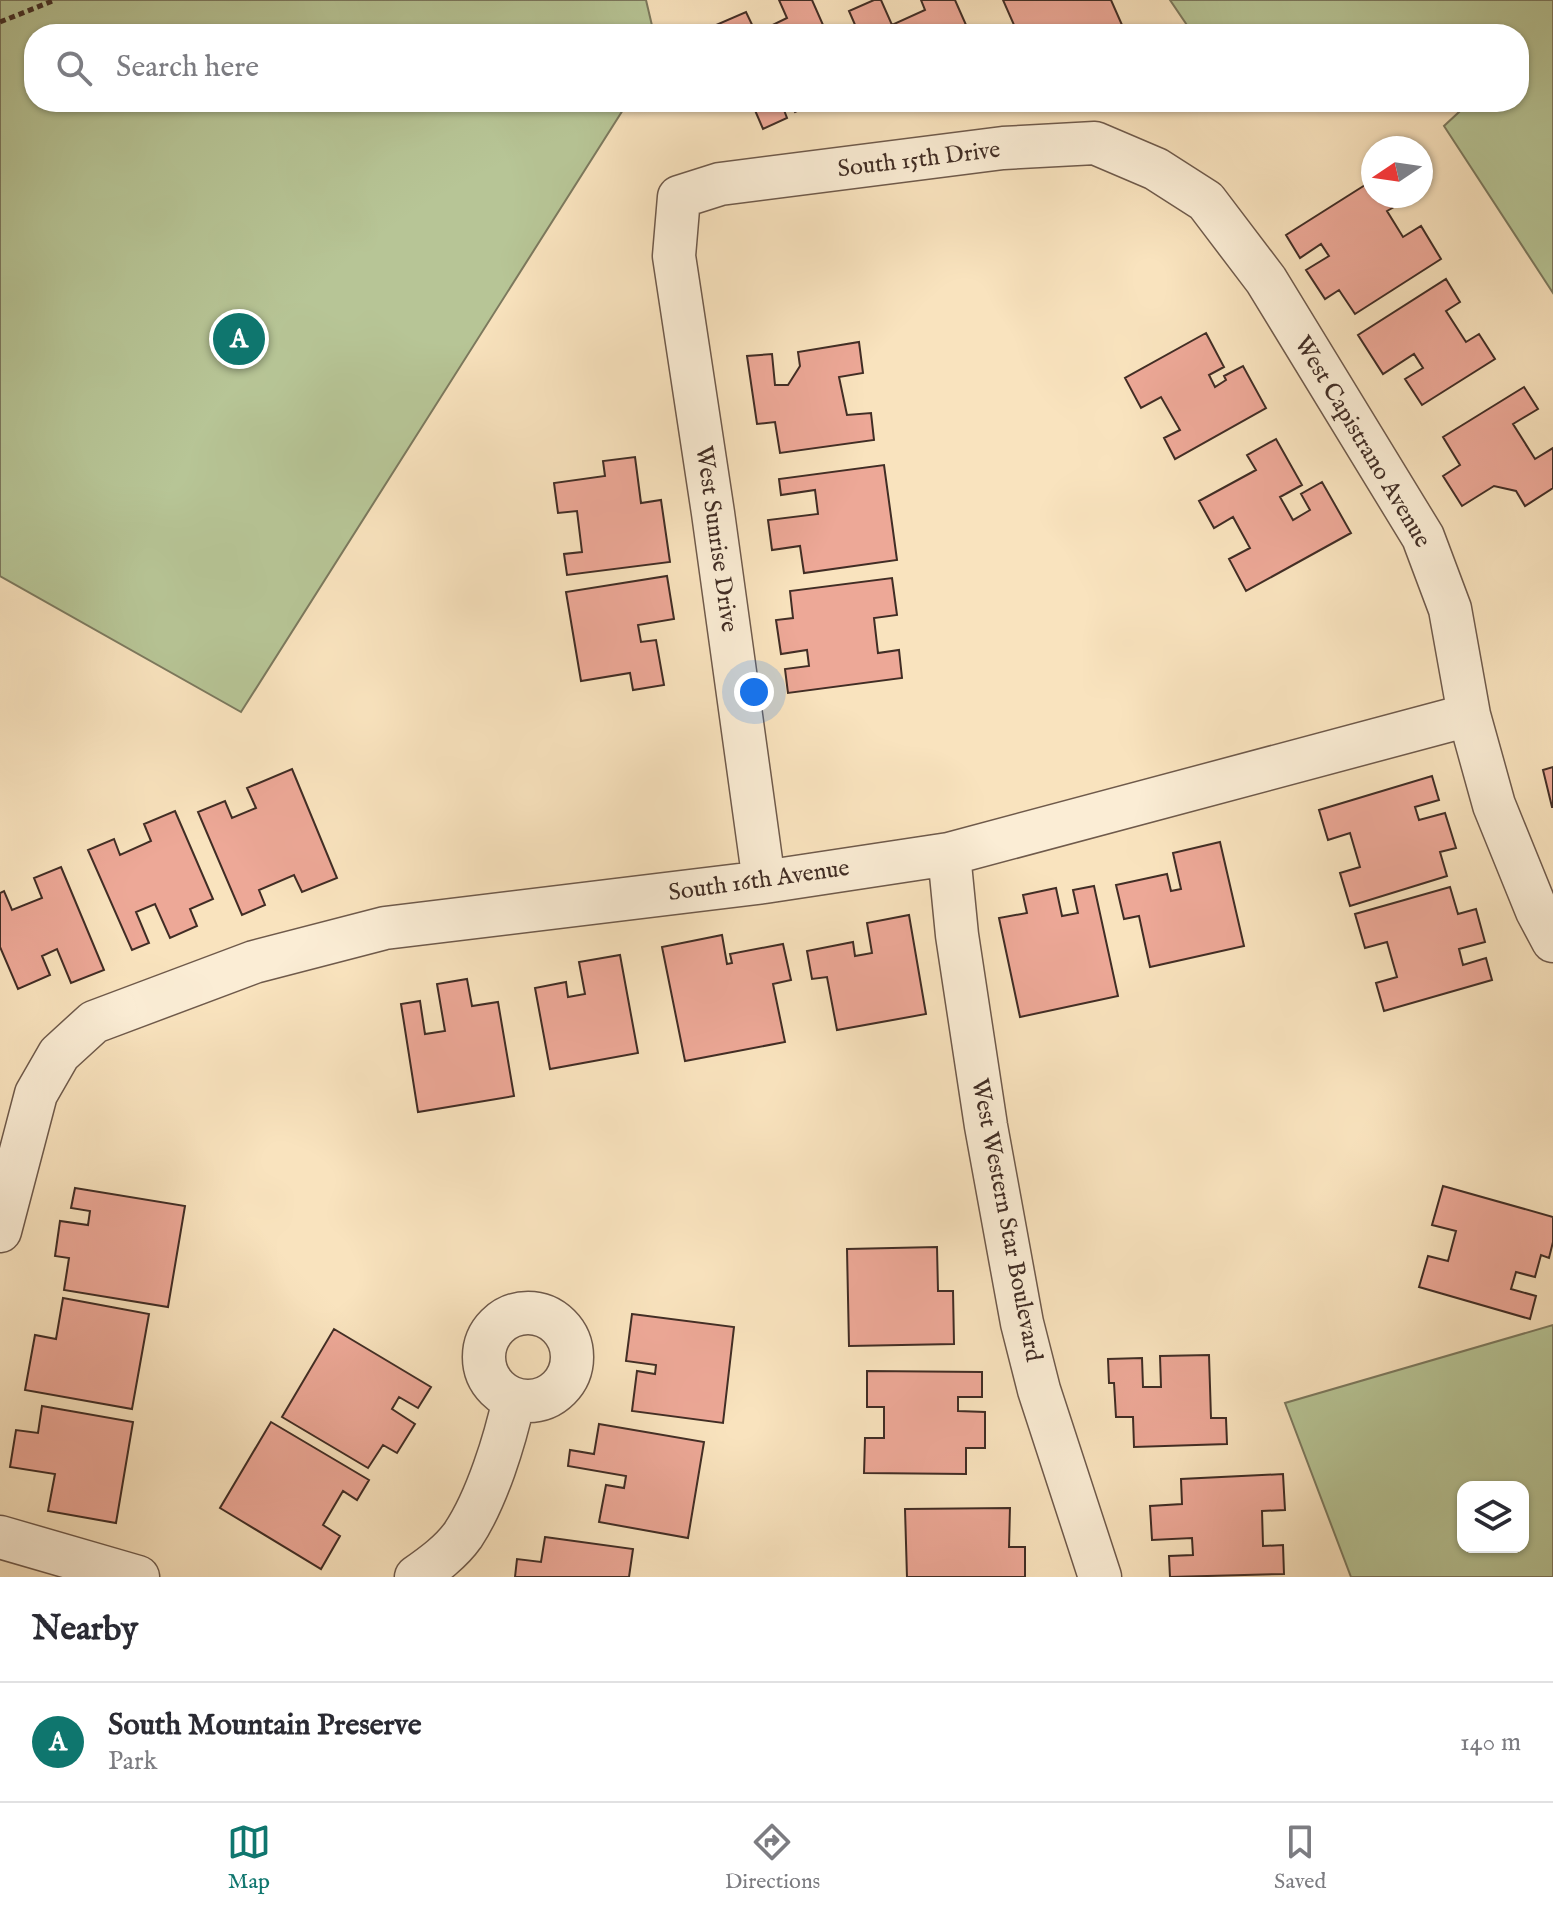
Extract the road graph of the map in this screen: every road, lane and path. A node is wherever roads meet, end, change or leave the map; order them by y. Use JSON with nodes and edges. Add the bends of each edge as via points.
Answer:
{"nodes":[{"id":1,"x":55,"y":0,"type":"edge"},
{"id":2,"x":0,"y":22,"type":"edge"},
{"id":3,"x":1156,"y":169,"type":"joint"},
{"id":4,"x":679,"y":197,"type":"joint"},
{"id":5,"x":1469,"y":715,"type":"junction"},
{"id":6,"x":949,"y":854,"type":"junction"},
{"id":7,"x":764,"y":882,"type":"junction"},
{"id":8,"x":1553,"y":941,"type":"edge"},
{"id":9,"x":0,"y":1231,"type":"edge"},
{"id":10,"x":514,"y":1399,"type":"dead end"},
{"id":11,"x":0,"y":1537,"type":"edge"},
{"id":12,"x":138,"y":1577,"type":"edge"},
{"id":13,"x":416,"y":1577,"type":"edge"},
{"id":14,"x":1100,"y":1577,"type":"edge"}],
"edges":[{"from":1,"to":2,"type":"path"},
{"from":3,"to":4,"type":"street","name":"South 15th Drive","via":[[1095,143],[1054,145],[720,184]]},
{"from":3,"to":5,"type":"street","name":"West Capistrano Avenue","via":[[1206,201],[1266,280],[1423,537],[1450,609]]},
{"from":4,"to":7,"type":"street","name":"West Sunrise Drive","via":[[674,256]]},
{"from":5,"to":6,"type":"street","name":"South 16th Avenue"},
{"from":5,"to":8,"type":"street","name":"West Capistrano Avenue","via":[[1494,805]]},
{"from":6,"to":7,"type":"street","name":"South 16th Avenue"},
{"from":6,"to":14,"type":"street","name":"West Western Star Boulevard","via":[[986,1126],[1022,1323]]},
{"from":7,"to":9,"type":"street","name":"South 16th Avenue","via":[[385,928],[254,962],[94,1022],[59,1054],[36,1094]]},
{"from":10,"to":13,"type":"street","via":[[506,1437],[462,1536]]},
{"from":11,"to":12,"type":"street"}]}
